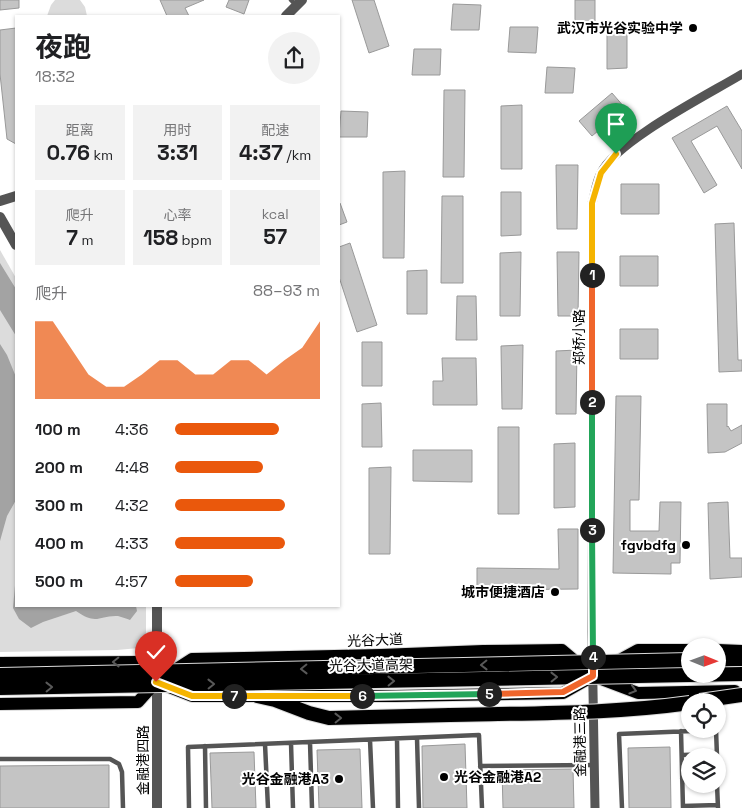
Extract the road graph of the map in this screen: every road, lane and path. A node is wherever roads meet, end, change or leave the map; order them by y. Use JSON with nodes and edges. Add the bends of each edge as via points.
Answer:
{"nodes":[{"id":1,"x":296,"y":2,"type":"edge"},
{"id":2,"x":287,"y":15,"type":"edge"},
{"id":3,"x":742,"y":74,"type":"edge"},
{"id":4,"x":15,"y":196,"type":"edge"},
{"id":5,"x":0,"y":201,"type":"edge"},
{"id":6,"x":0,"y":217,"type":"edge"},
{"id":7,"x":15,"y":243,"type":"edge"},
{"id":8,"x":157,"y":607,"type":"edge"},
{"id":9,"x":681,"y":650,"type":"edge"},
{"id":10,"x":726,"y":650,"type":"edge"},
{"id":11,"x":742,"y":651,"type":"edge"},
{"id":12,"x":742,"y":659,"type":"edge"},
{"id":13,"x":681,"y":660,"type":"edge"},
{"id":14,"x":726,"y":660,"type":"edge"},
{"id":15,"x":0,"y":663,"type":"edge"},
{"id":16,"x":742,"y":674,"type":"edge"},
{"id":17,"x":0,"y":675,"type":"edge"},
{"id":18,"x":593,"y":676,"type":"junction"},
{"id":19,"x":156,"y":682,"type":"junction"},
{"id":20,"x":0,"y":688,"type":"edge"},
{"id":21,"x":742,"y":691,"type":"edge"},
{"id":22,"x":742,"y":695,"type":"edge"},
{"id":23,"x":258,"y":696,"type":"junction"},
{"id":24,"x":726,"y":697,"type":"edge"},
{"id":25,"x":0,"y":704,"type":"edge"},
{"id":26,"x":681,"y":704,"type":"edge"},
{"id":27,"x":681,"y":732,"type":"edge"},
{"id":28,"x":417,"y":738,"type":"junction"},
{"id":29,"x":397,"y":739,"type":"junction"},
{"id":30,"x":370,"y":740,"type":"junction"},
{"id":31,"x":310,"y":742,"type":"junction"},
{"id":32,"x":291,"y":743,"type":"junction"},
{"id":33,"x":265,"y":744,"type":"junction"},
{"id":34,"x":204,"y":746,"type":"junction"},
{"id":35,"x":0,"y":759,"type":"edge"},
{"id":36,"x":594,"y":765,"type":"junction"},
{"id":37,"x":480,"y":766,"type":"junction"},
{"id":38,"x":683,"y":793,"type":"edge"},
{"id":39,"x":717,"y":793,"type":"edge"},
{"id":40,"x":718,"y":806,"type":"edge"},
{"id":41,"x":683,"y":807,"type":"edge"},
{"id":42,"x":123,"y":808,"type":"edge"},
{"id":43,"x":157,"y":808,"type":"edge"},
{"id":44,"x":189,"y":808,"type":"edge"},
{"id":45,"x":206,"y":808,"type":"edge"},
{"id":46,"x":268,"y":808,"type":"edge"},
{"id":47,"x":293,"y":808,"type":"edge"},
{"id":48,"x":312,"y":808,"type":"edge"},
{"id":49,"x":373,"y":808,"type":"edge"},
{"id":50,"x":398,"y":808,"type":"edge"},
{"id":51,"x":419,"y":808,"type":"edge"},
{"id":52,"x":482,"y":808,"type":"edge"},
{"id":53,"x":595,"y":808,"type":"edge"},
{"id":54,"x":622,"y":808,"type":"edge"}],
"edges":[{"from":1,"to":2,"type":"street"},
{"from":3,"to":18,"type":"street","name":"郑桥小路","via":[[659,123],[616,154],[601,173],[592,203]]},
{"from":4,"to":5,"type":"street"},
{"from":6,"to":7,"type":"street"},
{"from":8,"to":19,"type":"street","name":"金融港四路"},
{"from":9,"to":18,"type":"main road","via":[[638,650]]},
{"from":10,"to":11,"type":"main road"},
{"from":12,"to":14,"type":"highway"},
{"from":13,"to":17,"type":"highway","name":"光谷大道高架","one_way":true,"bridge":true},
{"from":19,"to":15,"type":"main road","one_way":true,"via":[[138,662]]},
{"from":20,"to":16,"type":"highway","name":"光谷大道高架","one_way":true,"bridge":true},
{"from":18,"to":19,"type":"main road","name":"光谷大道","via":[[562,650],[483,651],[192,658]]},
{"from":18,"to":21,"type":"main road","name":"光谷大道","one_way":true,"via":[[638,693]]},
{"from":18,"to":23,"type":"main road","via":[[563,692]]},
{"from":18,"to":36,"type":"street","name":"金融港三路"},
{"from":19,"to":23,"type":"main road","via":[[192,696]]},
{"from":19,"to":25,"type":"main road","name":"光谷大道","via":[[138,702]]},
{"from":19,"to":43,"type":"street","name":"金融港四路"},
{"from":22,"to":24,"type":"highway","bridge":true},
{"from":23,"to":26,"type":"highway","one_way":true,"bridge":true,"via":[[329,718],[450,716]]},
{"from":27,"to":54,"type":"lane","via":[[619,734]]},
{"from":28,"to":29,"type":"lane"},
{"from":28,"to":37,"type":"lane","via":[[480,735]]},
{"from":28,"to":51,"type":"lane"},
{"from":29,"to":30,"type":"lane"},
{"from":29,"to":50,"type":"lane"},
{"from":30,"to":31,"type":"lane"},
{"from":30,"to":49,"type":"lane"},
{"from":31,"to":32,"type":"lane"},
{"from":31,"to":48,"type":"lane"},
{"from":32,"to":33,"type":"lane"},
{"from":32,"to":47,"type":"lane"},
{"from":33,"to":34,"type":"lane"},
{"from":33,"to":46,"type":"lane"},
{"from":34,"to":44,"type":"lane","via":[[188,747]]},
{"from":34,"to":45,"type":"lane"},
{"from":35,"to":42,"type":"lane","via":[[110,759],[119,764],[122,772]]},
{"from":36,"to":37,"type":"lane"},
{"from":36,"to":53,"type":"street","name":"金融港三路"},
{"from":37,"to":52,"type":"lane"},
{"from":38,"to":41,"type":"lane"},
{"from":39,"to":40,"type":"lane"},
{"from":40,"to":41,"type":"lane"}]}
